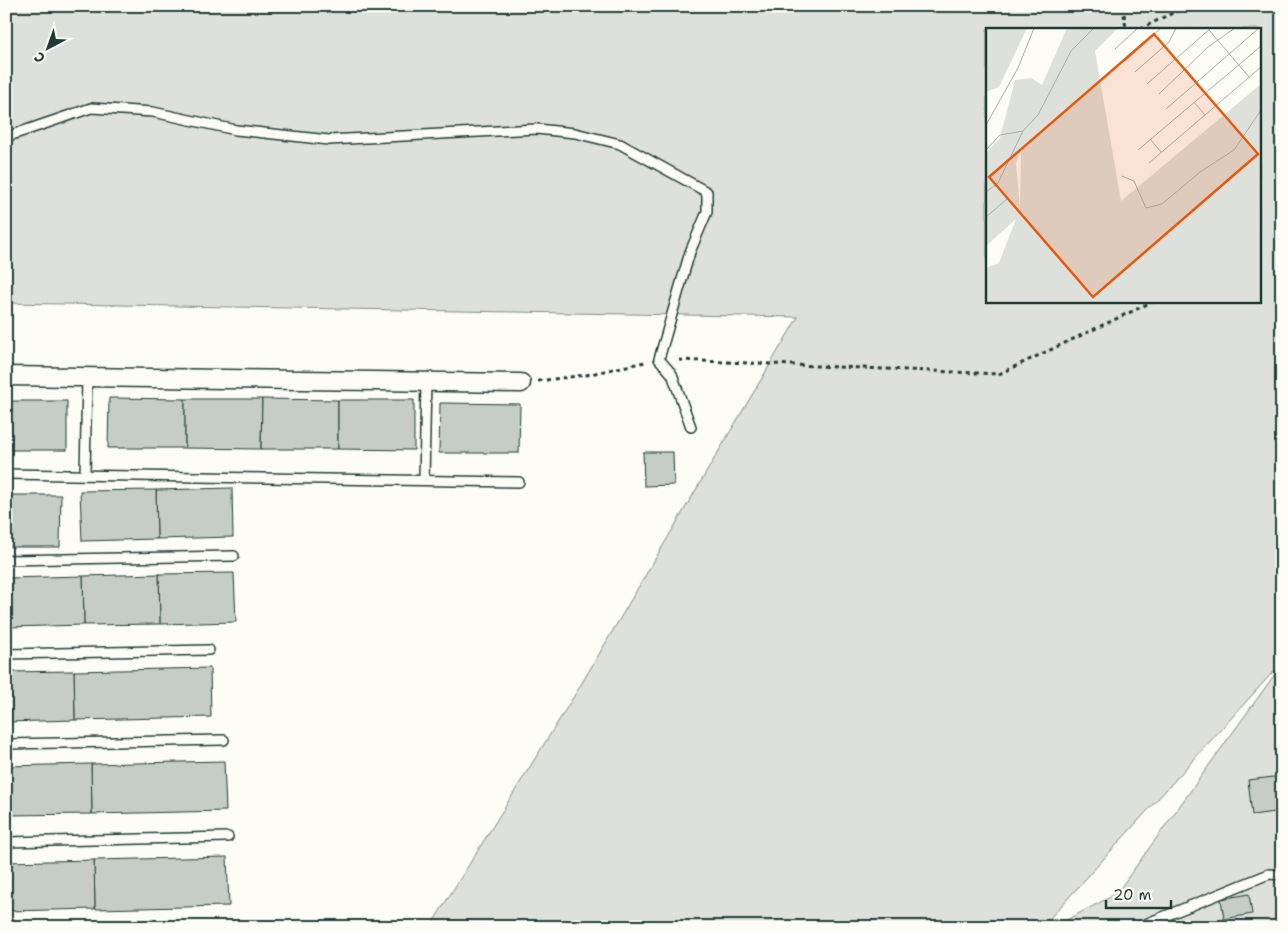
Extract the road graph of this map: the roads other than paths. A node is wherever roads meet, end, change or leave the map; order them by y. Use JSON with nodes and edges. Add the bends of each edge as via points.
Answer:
{"nodes":[{"id":1,"x":6,"y":137,"type":"edge"},
{"id":2,"x":6,"y":376,"type":"edge"},
{"id":3,"x":87,"y":377,"type":"junction"},
{"id":4,"x":426,"y":382,"type":"junction"},
{"id":5,"x":521,"y":383,"type":"road end"},
{"id":6,"x":691,"y":427,"type":"dead end"},
{"id":7,"x":6,"y":474,"type":"edge"},
{"id":8,"x":85,"y":475,"type":"junction"},
{"id":9,"x":424,"y":480,"type":"junction"},
{"id":10,"x":519,"y":482,"type":"dead end"},
{"id":11,"x":234,"y":556,"type":"dead end"},
{"id":12,"x":6,"y":560,"type":"edge"},
{"id":13,"x":209,"y":650,"type":"dead end"},
{"id":14,"x":6,"y":654,"type":"edge"},
{"id":15,"x":224,"y":740,"type":"dead end"},
{"id":16,"x":6,"y":744,"type":"edge"},
{"id":17,"x":228,"y":837,"type":"dead end"},
{"id":18,"x":6,"y":842,"type":"edge"},
{"id":19,"x":1282,"y":875,"type":"edge"},
{"id":20,"x":1138,"y":927,"type":"edge"}],
"edges":[{"from":1,"to":6,"type":"lane","via":[[91,108],[153,112],[236,130],[329,140],[537,129],[575,133],[620,144],[707,192],[707,212],[690,252],[659,359],[672,374]]},
{"from":2,"to":3,"type":"street"},
{"from":3,"to":4,"type":"street"},
{"from":3,"to":8,"type":"lane"},
{"from":4,"to":5,"type":"street"},
{"from":4,"to":9,"type":"lane"},
{"from":7,"to":8,"type":"lane"},
{"from":8,"to":9,"type":"lane"},
{"from":9,"to":10,"type":"lane"},
{"from":11,"to":12,"type":"lane"},
{"from":13,"to":14,"type":"lane"},
{"from":15,"to":16,"type":"lane"},
{"from":17,"to":18,"type":"lane"},
{"from":19,"to":20,"type":"lane","via":[[1270,874]]}]}
